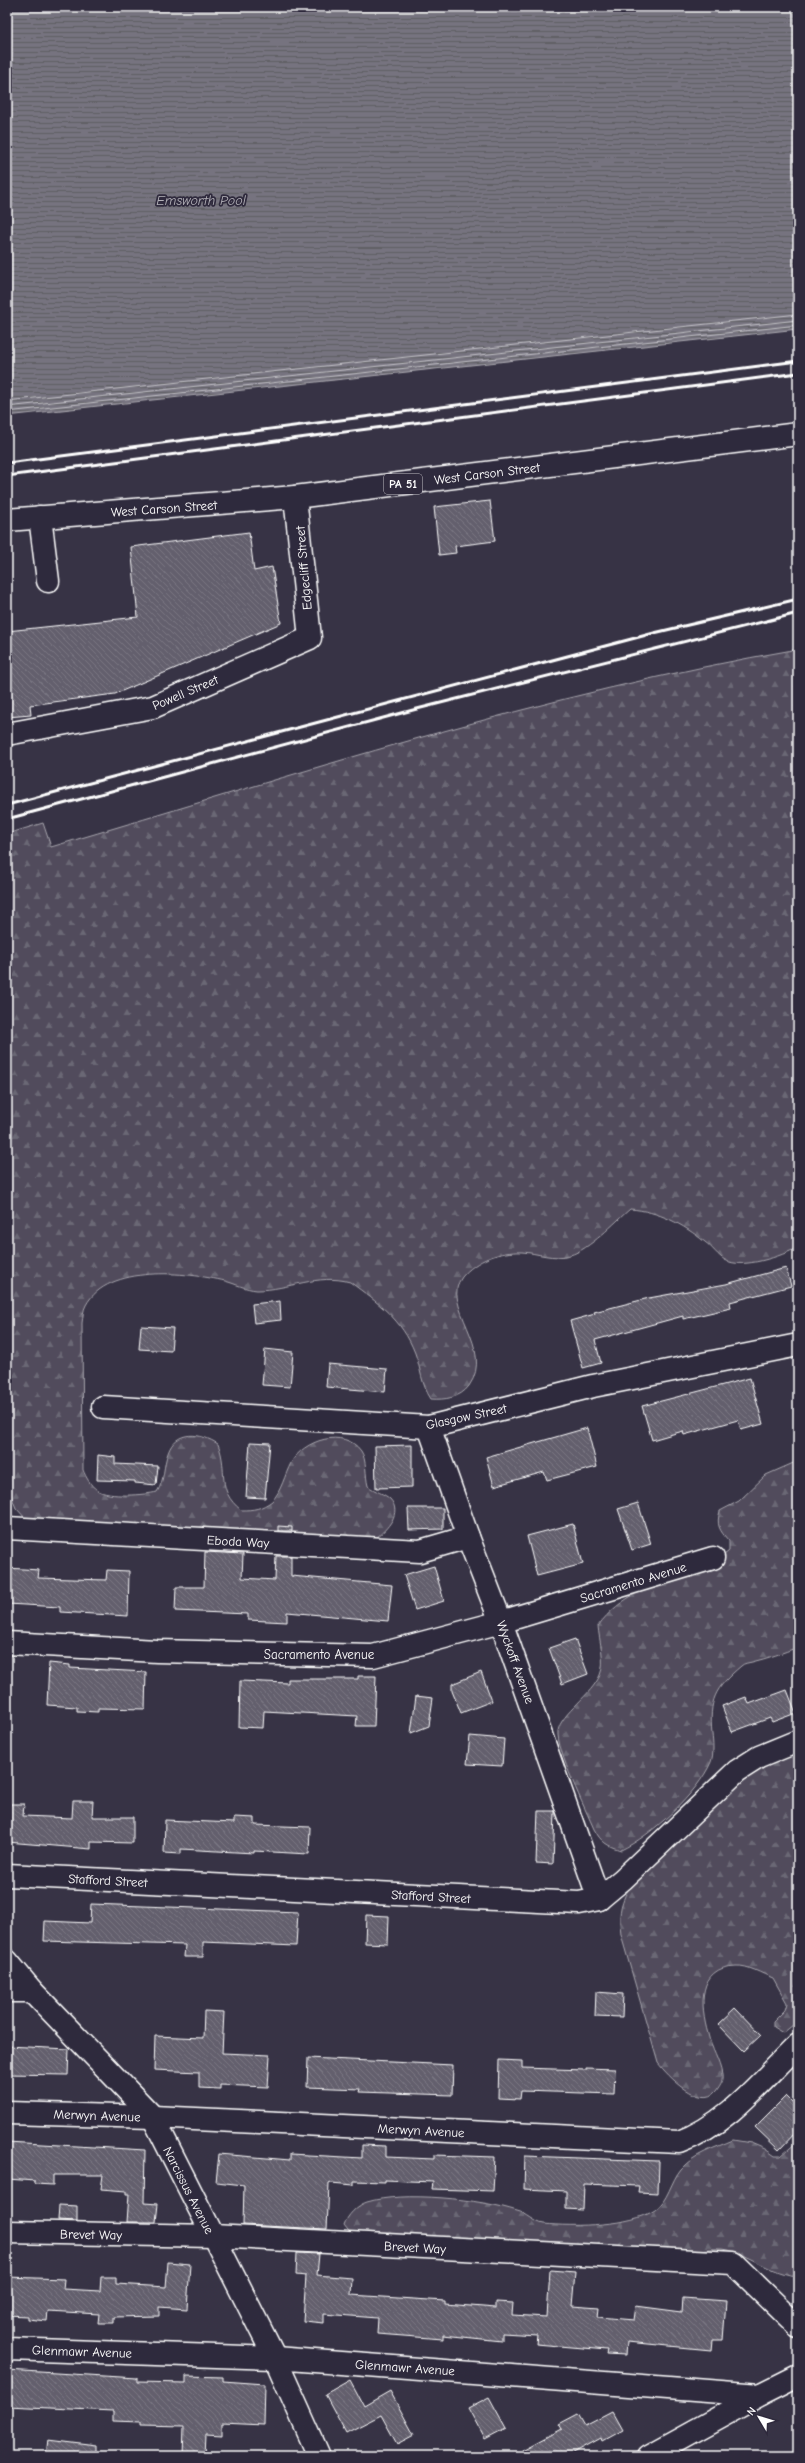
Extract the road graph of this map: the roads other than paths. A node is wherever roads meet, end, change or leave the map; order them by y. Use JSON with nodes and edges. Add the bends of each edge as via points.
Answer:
{"nodes":[{"id":1,"x":798,"y":434,"type":"edge"},
{"id":2,"x":295,"y":498,"type":"junction"},
{"id":3,"x":40,"y":517,"type":"junction"},
{"id":4,"x":7,"y":520,"type":"edge"},
{"id":5,"x":48,"y":581,"type":"dead end"},
{"id":6,"x":310,"y":638,"type":"joint"},
{"id":7,"x":7,"y":734,"type":"edge"},
{"id":8,"x":798,"y":1345,"type":"edge"},
{"id":9,"x":103,"y":1407,"type":"dead end"},
{"id":10,"x":429,"y":1427,"type":"junction"},
{"id":11,"x":7,"y":1528,"type":"edge"},
{"id":12,"x":468,"y":1537,"type":"junction"},
{"id":13,"x":713,"y":1558,"type":"dead end"},
{"id":14,"x":501,"y":1622,"type":"junction"},
{"id":15,"x":7,"y":1643,"type":"edge"},
{"id":16,"x":798,"y":1741,"type":"edge"},
{"id":17,"x":7,"y":1875,"type":"edge"},
{"id":18,"x":599,"y":1899,"type":"junction"},
{"id":19,"x":7,"y":1961,"type":"edge"},
{"id":20,"x":7,"y":1991,"type":"edge"},
{"id":21,"x":32,"y":1991,"type":"junction"},
{"id":22,"x":798,"y":2045,"type":"edge"},
{"id":23,"x":7,"y":2113,"type":"edge"},
{"id":24,"x":153,"y":2117,"type":"junction"},
{"id":25,"x":7,"y":2232,"type":"edge"},
{"id":26,"x":213,"y":2236,"type":"junction"},
{"id":27,"x":798,"y":2326,"type":"edge"},
{"id":28,"x":7,"y":2349,"type":"edge"},
{"id":29,"x":275,"y":2358,"type":"junction"},
{"id":30,"x":798,"y":2376,"type":"edge"},
{"id":31,"x":760,"y":2396,"type":"junction"},
{"id":32,"x":319,"y":2456,"type":"edge"},
{"id":33,"x":649,"y":2456,"type":"edge"}],
"edges":[{"from":1,"to":2,"type":"street","name":"West Carson Street","number":"PA 51"},
{"from":2,"to":3,"type":"street","name":"West Carson Street","number":"PA 51"},
{"from":2,"to":6,"type":"street","name":"Edgecliff Street"},
{"from":3,"to":4,"type":"street","name":"West Carson Street","number":"PA 51"},
{"from":3,"to":5,"type":"street"},
{"from":6,"to":7,"type":"street","name":"Powell Street","via":[[153,707]]},
{"from":8,"to":10,"type":"street","name":"Glasgow Street","via":[[593,1386]]},
{"from":9,"to":10,"type":"street","name":"Glasgow Street"},
{"from":10,"to":12,"type":"street","name":"Wyckoff Avenue"},
{"from":11,"to":12,"type":"street","name":"Eboda Way","via":[[420,1551]]},
{"from":12,"to":14,"type":"street","name":"Wyckoff Avenue"},
{"from":13,"to":14,"type":"street","name":"Sacramento Avenue"},
{"from":14,"to":15,"type":"street","name":"Sacramento Avenue","via":[[373,1656],[156,1651]]},
{"from":14,"to":18,"type":"street","name":"Wyckoff Avenue"},
{"from":16,"to":18,"type":"street","name":"Stafford Street","via":[[759,1757],[737,1771],[650,1856]]},
{"from":17,"to":18,"type":"street","name":"Stafford Street","via":[[579,1903]]},
{"from":19,"to":21,"type":"street","name":"Narcissus Avenue"},
{"from":20,"to":21,"type":"street"},
{"from":21,"to":24,"type":"street","name":"Narcissus Avenue"},
{"from":22,"to":24,"type":"street","name":"Merwyn Avenue","via":[[718,2122],[698,2135],[679,2142]]},
{"from":23,"to":24,"type":"street","name":"Merwyn Avenue"},
{"from":24,"to":26,"type":"street","name":"Narcissus Avenue"},
{"from":25,"to":26,"type":"street","name":"Brevet Way"},
{"from":26,"to":27,"type":"street","name":"Brevet Way","via":[[733,2264]]},
{"from":26,"to":29,"type":"street","name":"Narcissus Avenue"},
{"from":28,"to":29,"type":"street","name":"Glenmawr Avenue"},
{"from":29,"to":31,"type":"street","name":"Glenmawr Avenue"},
{"from":29,"to":32,"type":"street","name":"Narcissus Avenue"},
{"from":30,"to":31,"type":"street"},
{"from":31,"to":33,"type":"street"}]}
